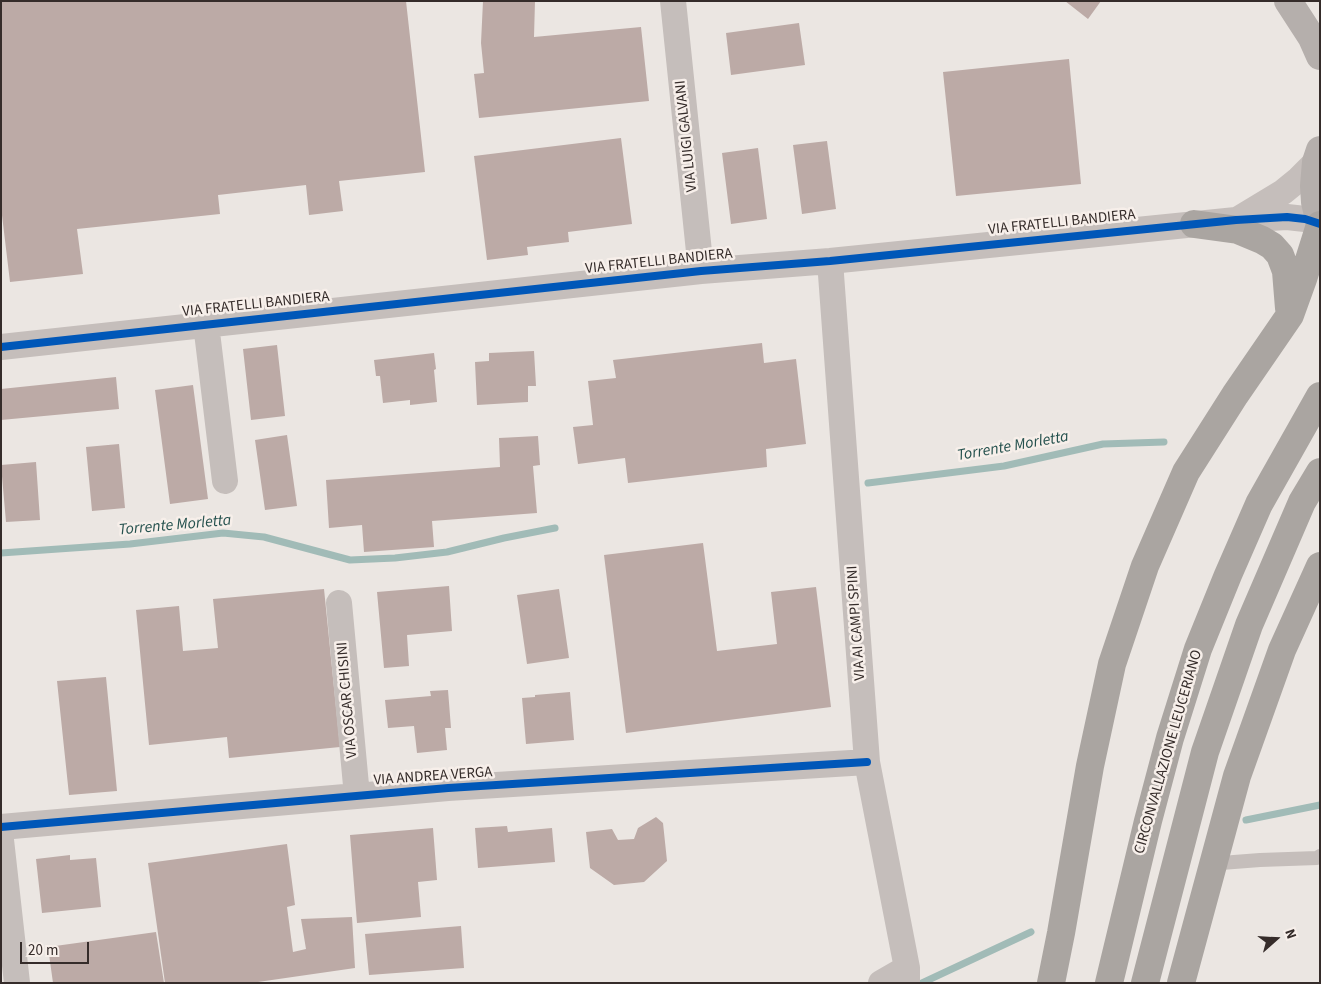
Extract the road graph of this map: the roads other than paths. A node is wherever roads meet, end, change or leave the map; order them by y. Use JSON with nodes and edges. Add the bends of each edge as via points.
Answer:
{"nodes":[{"id":1,"x":673,"y":1,"type":"edge"},
{"id":2,"x":1300,"y":4,"type":"edge"},
{"id":3,"x":1320,"y":28,"type":"edge"},
{"id":4,"x":1320,"y":56,"type":"edge"},
{"id":5,"x":1318,"y":156,"type":"edge"},
{"id":6,"x":1236,"y":220,"type":"junction"},
{"id":7,"x":1194,"y":224,"type":"junction"},
{"id":8,"x":1320,"y":224,"type":"edge"},
{"id":9,"x":830,"y":260,"type":"junction"},
{"id":10,"x":701,"y":271,"type":"junction"},
{"id":11,"x":1290,"y":315,"type":"junction"},
{"id":12,"x":206,"y":324,"type":"junction"},
{"id":13,"x":1,"y":347,"type":"edge"},
{"id":14,"x":1320,"y":396,"type":"edge"},
{"id":15,"x":1320,"y":472,"type":"edge"},
{"id":16,"x":225,"y":481,"type":"dead end"},
{"id":17,"x":1320,"y":566,"type":"edge"},
{"id":18,"x":339,"y":603,"type":"dead end"},
{"id":19,"x":867,"y":762,"type":"junction"},
{"id":20,"x":356,"y":796,"type":"junction"},
{"id":21,"x":1,"y":827,"type":"edge"},
{"id":22,"x":1,"y":840,"type":"edge"},
{"id":23,"x":1320,"y":856,"type":"edge"},
{"id":24,"x":1212,"y":869,"type":"junction"},
{"id":25,"x":907,"y":975,"type":"edge"},
{"id":26,"x":17,"y":983,"type":"edge"},
{"id":27,"x":881,"y":983,"type":"edge"},
{"id":28,"x":1051,"y":983,"type":"edge"},
{"id":29,"x":1109,"y":983,"type":"edge"},
{"id":30,"x":1145,"y":983,"type":"edge"},
{"id":31,"x":1181,"y":983,"type":"edge"}],
"edges":[{"from":1,"to":10,"type":"street","name":"VIA LUIGI GALVANI"},
{"from":2,"to":3,"type":"street"},
{"from":2,"to":4,"type":"street"},
{"from":5,"to":6,"type":"street","name":"VIA FRATELLI BANDIERA","via":[[1283,192]]},
{"from":5,"to":8,"type":"street","via":[[1314,194]]},
{"from":6,"to":7,"type":"street","name":"VIA FRATELLI BANDIERA"},
{"from":6,"to":8,"type":"street","name":"VIA FRATELLI BANDIERA","via":[[1288,217]]},
{"from":7,"to":9,"type":"street","name":"VIA FRATELLI BANDIERA"},
{"from":7,"to":11,"type":"highway","via":[[1238,230],[1272,246],[1280,255],[1286,271]]},
{"from":8,"to":11,"type":"highway"},
{"from":9,"to":10,"type":"street","name":"VIA FRATELLI BANDIERA"},
{"from":9,"to":19,"type":"street","name":"VIA AI CAMPI SPINI"},
{"from":10,"to":12,"type":"street","name":"VIA FRATELLI BANDIERA"},
{"from":11,"to":28,"type":"highway","via":[[1186,472],[1145,566],[1112,664]]},
{"from":12,"to":13,"type":"street","name":"VIA FRATELLI BANDIERA"},
{"from":12,"to":16,"type":"street"},
{"from":14,"to":29,"type":"highway","name":"CIRCONVALLAZIONE LEUCERIANO","via":[[1260,504],[1198,649],[1150,812]]},
{"from":15,"to":30,"type":"highway","via":[[1302,502],[1249,625],[1205,752]]},
{"from":17,"to":24,"type":"highway","via":[[1282,650],[1237,776]]},
{"from":18,"to":20,"type":"street","name":"VIA OSCAR CHISINI"},
{"from":19,"to":20,"type":"street","name":"VIA ANDREA VERGA"},
{"from":19,"to":25,"type":"street","name":"VIA AI CAMPI SPINI"},
{"from":20,"to":21,"type":"street","name":"VIA ANDREA VERGA"},
{"from":22,"to":26,"type":"street"},
{"from":23,"to":24,"type":"lane","via":[[1221,862]]},
{"from":24,"to":31,"type":"highway"},
{"from":25,"to":27,"type":"street"}]}
